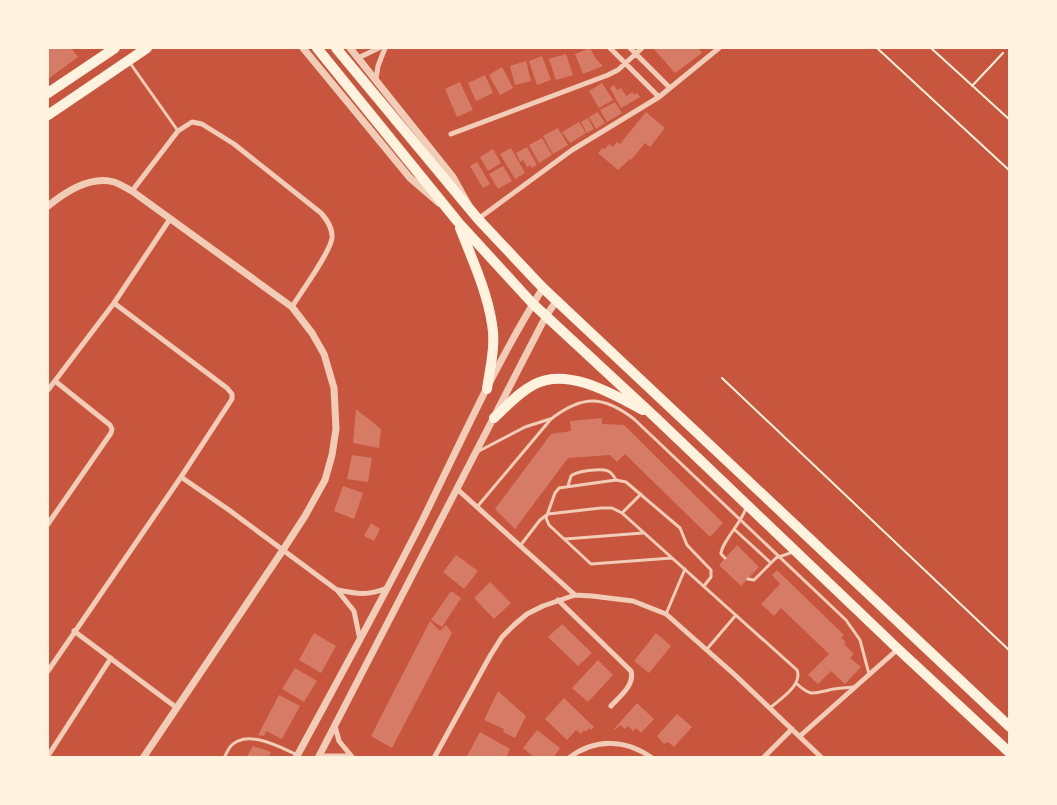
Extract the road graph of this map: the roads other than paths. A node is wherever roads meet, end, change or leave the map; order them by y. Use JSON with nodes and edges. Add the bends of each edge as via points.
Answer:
{"nodes":[{"id":1,"x":114,"y":48,"type":"edge"},
{"id":2,"x":147,"y":48,"type":"edge"},
{"id":3,"x":303,"y":48,"type":"edge"},
{"id":4,"x":316,"y":48,"type":"edge"},
{"id":5,"x":336,"y":48,"type":"edge"},
{"id":6,"x":350,"y":48,"type":"edge"},
{"id":7,"x":379,"y":48,"type":"edge"},
{"id":8,"x":385,"y":48,"type":"edge"},
{"id":9,"x":610,"y":48,"type":"edge"},
{"id":10,"x":630,"y":48,"type":"edge"},
{"id":11,"x":642,"y":48,"type":"edge"},
{"id":12,"x":719,"y":48,"type":"edge"},
{"id":13,"x":636,"y":53,"type":"junction"},
{"id":14,"x":358,"y":58,"type":"junction"},
{"id":15,"x":128,"y":61,"type":"junction"},
{"id":16,"x":626,"y":63,"type":"junction"},
{"id":17,"x":376,"y":79,"type":"junction"},
{"id":18,"x":670,"y":88,"type":"junction"},
{"id":19,"x":48,"y":93,"type":"edge"},
{"id":20,"x":659,"y":97,"type":"junction"},
{"id":21,"x":48,"y":115,"type":"edge"},
{"id":22,"x":178,"y":131,"type":"junction"},
{"id":23,"x":451,"y":134,"type":"dead end"},
{"id":24,"x":132,"y":191,"type":"junction"},
{"id":25,"x":48,"y":206,"type":"edge"},
{"id":26,"x":470,"y":209,"type":"junction"},
{"id":27,"x":452,"y":213,"type":"junction"},
{"id":28,"x":170,"y":219,"type":"junction"},
{"id":29,"x":478,"y":219,"type":"junction"},
{"id":30,"x":458,"y":222,"type":"junction"},
{"id":31,"x":543,"y":288,"type":"junction"},
{"id":32,"x":557,"y":300,"type":"junction"},
{"id":33,"x":114,"y":303,"type":"junction"},
{"id":34,"x":533,"y":304,"type":"junction"},
{"id":35,"x":292,"y":307,"type":"junction"},
{"id":36,"x":546,"y":316,"type":"junction"},
{"id":37,"x":55,"y":381,"type":"junction"},
{"id":38,"x":487,"y":389,"type":"junction"},
{"id":39,"x":48,"y":390,"type":"edge"},
{"id":40,"x":494,"y":418,"type":"junction"},
{"id":41,"x":656,"y":418,"type":"junction"},
{"id":42,"x":551,"y":419,"type":"junction"},
{"id":43,"x":476,"y":453,"type":"junction"},
{"id":44,"x":181,"y":477,"type":"junction"},
{"id":45,"x":616,"y":480,"type":"junction"},
{"id":46,"x":568,"y":486,"type":"junction"},
{"id":47,"x":458,"y":489,"type":"junction"},
{"id":48,"x":640,"y":494,"type":"junction"},
{"id":49,"x":747,"y":505,"type":"junction"},
{"id":50,"x":476,"y":506,"type":"junction"},
{"id":51,"x":622,"y":513,"type":"junction"},
{"id":52,"x":548,"y":514,"type":"junction"},
{"id":53,"x":742,"y":519,"type":"junction"},
{"id":54,"x":48,"y":524,"type":"edge"},
{"id":55,"x":735,"y":530,"type":"junction"},
{"id":56,"x":644,"y":533,"type":"junction"},
{"id":57,"x":564,"y":540,"type":"junction"},
{"id":58,"x":520,"y":546,"type":"junction"},
{"id":59,"x":283,"y":550,"type":"junction"},
{"id":60,"x":796,"y":552,"type":"junction"},
{"id":61,"x":780,"y":556,"type":"junction"},
{"id":62,"x":672,"y":558,"type":"junction"},
{"id":63,"x":725,"y":558,"type":"dead end"},
{"id":64,"x":771,"y":564,"type":"junction"},
{"id":65,"x":685,"y":569,"type":"junction"},
{"id":66,"x":748,"y":579,"type":"dead end"},
{"id":67,"x":704,"y":586,"type":"junction"},
{"id":68,"x":387,"y":588,"type":"junction"},
{"id":69,"x":337,"y":590,"type":"junction"},
{"id":70,"x":575,"y":595,"type":"junction"},
{"id":71,"x":558,"y":600,"type":"junction"},
{"id":72,"x":666,"y":614,"type":"junction"},
{"id":73,"x":736,"y":615,"type":"junction"},
{"id":74,"x":74,"y":631,"type":"junction"},
{"id":75,"x":360,"y":641,"type":"junction"},
{"id":76,"x":898,"y":649,"type":"junction"},
{"id":77,"x":706,"y":650,"type":"junction"},
{"id":78,"x":111,"y":658,"type":"junction"},
{"id":79,"x":48,"y":671,"type":"edge"},
{"id":80,"x":869,"y":674,"type":"junction"},
{"id":81,"x":796,"y":683,"type":"junction"},
{"id":82,"x":854,"y":687,"type":"junction"},
{"id":83,"x":612,"y":706,"type":"dead end"},
{"id":84,"x":177,"y":708,"type":"junction"},
{"id":85,"x":770,"y":708,"type":"junction"},
{"id":86,"x":334,"y":726,"type":"junction"},
{"id":87,"x":1010,"y":727,"type":"edge"},
{"id":88,"x":792,"y":728,"type":"junction"},
{"id":89,"x":800,"y":736,"type":"junction"},
{"id":90,"x":1010,"y":753,"type":"edge"},
{"id":91,"x":48,"y":756,"type":"edge"},
{"id":92,"x":297,"y":756,"type":"edge"},
{"id":93,"x":319,"y":757,"type":"edge"},
{"id":94,"x":352,"y":757,"type":"edge"},
{"id":95,"x":143,"y":758,"type":"edge"},
{"id":96,"x":224,"y":758,"type":"edge"},
{"id":97,"x":434,"y":758,"type":"edge"},
{"id":98,"x":569,"y":758,"type":"edge"},
{"id":99,"x":652,"y":758,"type":"edge"},
{"id":100,"x":763,"y":758,"type":"edge"},
{"id":101,"x":822,"y":758,"type":"edge"}],
"edges":[{"from":1,"to":19,"type":"highway"},
{"from":2,"to":15,"type":"highway"},
{"from":3,"to":27,"type":"street","via":[[410,178]]},
{"from":4,"to":27,"type":"highway"},
{"from":5,"to":26,"type":"highway"},
{"from":6,"to":14,"type":"street"},
{"from":7,"to":14,"type":"street"},
{"from":8,"to":17,"type":"street"},
{"from":9,"to":16,"type":"street"},
{"from":10,"to":13,"type":"street"},
{"from":11,"to":13,"type":"street"},
{"from":12,"to":18,"type":"street"},
{"from":13,"to":16,"type":"street"},
{"from":13,"to":18,"type":"street"},
{"from":14,"to":17,"type":"street"},
{"from":15,"to":21,"type":"highway"},
{"from":15,"to":22,"type":"lane"},
{"from":16,"to":20,"type":"street"},
{"from":16,"to":23,"type":"street","via":[[599,79]]},
{"from":17,"to":26,"type":"street","via":[[454,177]]},
{"from":18,"to":20,"type":"street"},
{"from":20,"to":29,"type":"street","via":[[572,150]]},
{"from":22,"to":24,"type":"street"},
{"from":22,"to":35,"type":"street","via":[[192,122],[202,124],[234,144],[328,220],[332,239]]},
{"from":24,"to":25,"type":"street","via":[[114,182],[98,180],[70,190]]},
{"from":24,"to":28,"type":"street"},
{"from":26,"to":29,"type":"highway"},
{"from":27,"to":30,"type":"highway"},
{"from":28,"to":33,"type":"street"},
{"from":28,"to":35,"type":"street"},
{"from":29,"to":31,"type":"highway"},
{"from":30,"to":34,"type":"highway"},
{"from":30,"to":38,"type":"highway","via":[[485,295],[492,325],[493,353]]},
{"from":31,"to":32,"type":"highway"},
{"from":31,"to":34,"type":"street"},
{"from":32,"to":36,"type":"street"},
{"from":32,"to":87,"type":"highway"},
{"from":33,"to":37,"type":"street"},
{"from":33,"to":44,"type":"street","via":[[232,394],[229,406]]},
{"from":34,"to":36,"type":"highway"},
{"from":34,"to":38,"type":"street"},
{"from":35,"to":59,"type":"street","via":[[324,354],[334,388],[336,429],[325,480]]},
{"from":36,"to":40,"type":"street"},
{"from":36,"to":41,"type":"highway"},
{"from":37,"to":39,"type":"street"},
{"from":37,"to":54,"type":"street","via":[[112,429]]},
{"from":38,"to":68,"type":"street"},
{"from":40,"to":41,"type":"highway","via":[[522,392],[552,379],[569,379],[604,389]]},
{"from":40,"to":43,"type":"street"},
{"from":41,"to":49,"type":"highway"},
{"from":42,"to":43,"type":"lane","via":[[514,432]]},
{"from":42,"to":50,"type":"lane"},
{"from":42,"to":53,"type":"lane","via":[[566,407],[583,401],[602,401],[619,407]]},
{"from":43,"to":47,"type":"street"},
{"from":44,"to":59,"type":"street"},
{"from":44,"to":74,"type":"street"},
{"from":45,"to":46,"type":"lane"},
{"from":45,"to":46,"type":"lane","via":[[606,470],[576,472]]},
{"from":45,"to":48,"type":"lane","via":[[626,482]]},
{"from":46,"to":52,"type":"lane","via":[[556,490]]},
{"from":47,"to":50,"type":"street"},
{"from":47,"to":86,"type":"street"},
{"from":48,"to":51,"type":"lane"},
{"from":48,"to":67,"type":"lane","via":[[680,528],[687,545],[709,568],[711,576]]},
{"from":49,"to":53,"type":"lane"},
{"from":49,"to":60,"type":"highway"},
{"from":50,"to":58,"type":"street"},
{"from":51,"to":52,"type":"lane","via":[[612,508],[601,508]]},
{"from":51,"to":56,"type":"lane"},
{"from":52,"to":57,"type":"lane","via":[[549,525]]},
{"from":52,"to":58,"type":"lane"},
{"from":53,"to":55,"type":"lane"},
{"from":53,"to":61,"type":"lane"},
{"from":55,"to":63,"type":"lane","via":[[722,548]]},
{"from":55,"to":64,"type":"lane"},
{"from":56,"to":57,"type":"lane"},
{"from":56,"to":62,"type":"lane"},
{"from":57,"to":62,"type":"lane","via":[[595,565]]},
{"from":58,"to":70,"type":"street"},
{"from":59,"to":69,"type":"street"},
{"from":59,"to":84,"type":"street"},
{"from":60,"to":61,"type":"lane"},
{"from":60,"to":76,"type":"highway"},
{"from":61,"to":64,"type":"lane"},
{"from":61,"to":80,"type":"lane","via":[[852,626],[860,640]]},
{"from":62,"to":65,"type":"lane"},
{"from":64,"to":66,"type":"lane","via":[[757,579]]},
{"from":65,"to":67,"type":"lane"},
{"from":65,"to":72,"type":"lane"},
{"from":67,"to":73,"type":"lane"},
{"from":68,"to":69,"type":"street","via":[[363,594]]},
{"from":68,"to":75,"type":"street"},
{"from":69,"to":75,"type":"street","via":[[354,611]]},
{"from":70,"to":71,"type":"street"},
{"from":70,"to":72,"type":"street","via":[[633,601]]},
{"from":71,"to":83,"type":"street","via":[[631,671],[630,685]]},
{"from":71,"to":97,"type":"street","via":[[528,614],[502,637]]},
{"from":72,"to":77,"type":"street"},
{"from":73,"to":77,"type":"lane"},
{"from":73,"to":81,"type":"lane","via":[[797,670]]},
{"from":74,"to":78,"type":"street"},
{"from":74,"to":79,"type":"street"},
{"from":75,"to":92,"type":"street"},
{"from":76,"to":80,"type":"street"},
{"from":76,"to":90,"type":"highway"},
{"from":77,"to":85,"type":"street"},
{"from":78,"to":84,"type":"street"},
{"from":78,"to":91,"type":"street"},
{"from":80,"to":82,"type":"street"},
{"from":81,"to":82,"type":"lane","via":[[806,692],[815,694]]},
{"from":81,"to":85,"type":"lane"},
{"from":82,"to":89,"type":"street"},
{"from":84,"to":95,"type":"street"},
{"from":85,"to":88,"type":"street"},
{"from":86,"to":93,"type":"street"},
{"from":86,"to":94,"type":"street","via":[[339,741]]},
{"from":88,"to":89,"type":"street"},
{"from":88,"to":100,"type":"street"},
{"from":89,"to":101,"type":"street"},
{"from":92,"to":96,"type":"lane","via":[[265,741],[250,739],[230,746]]},
{"from":93,"to":94,"type":"street"},
{"from":98,"to":99,"type":"street","via":[[585,748],[612,742],[631,746]]}]}
